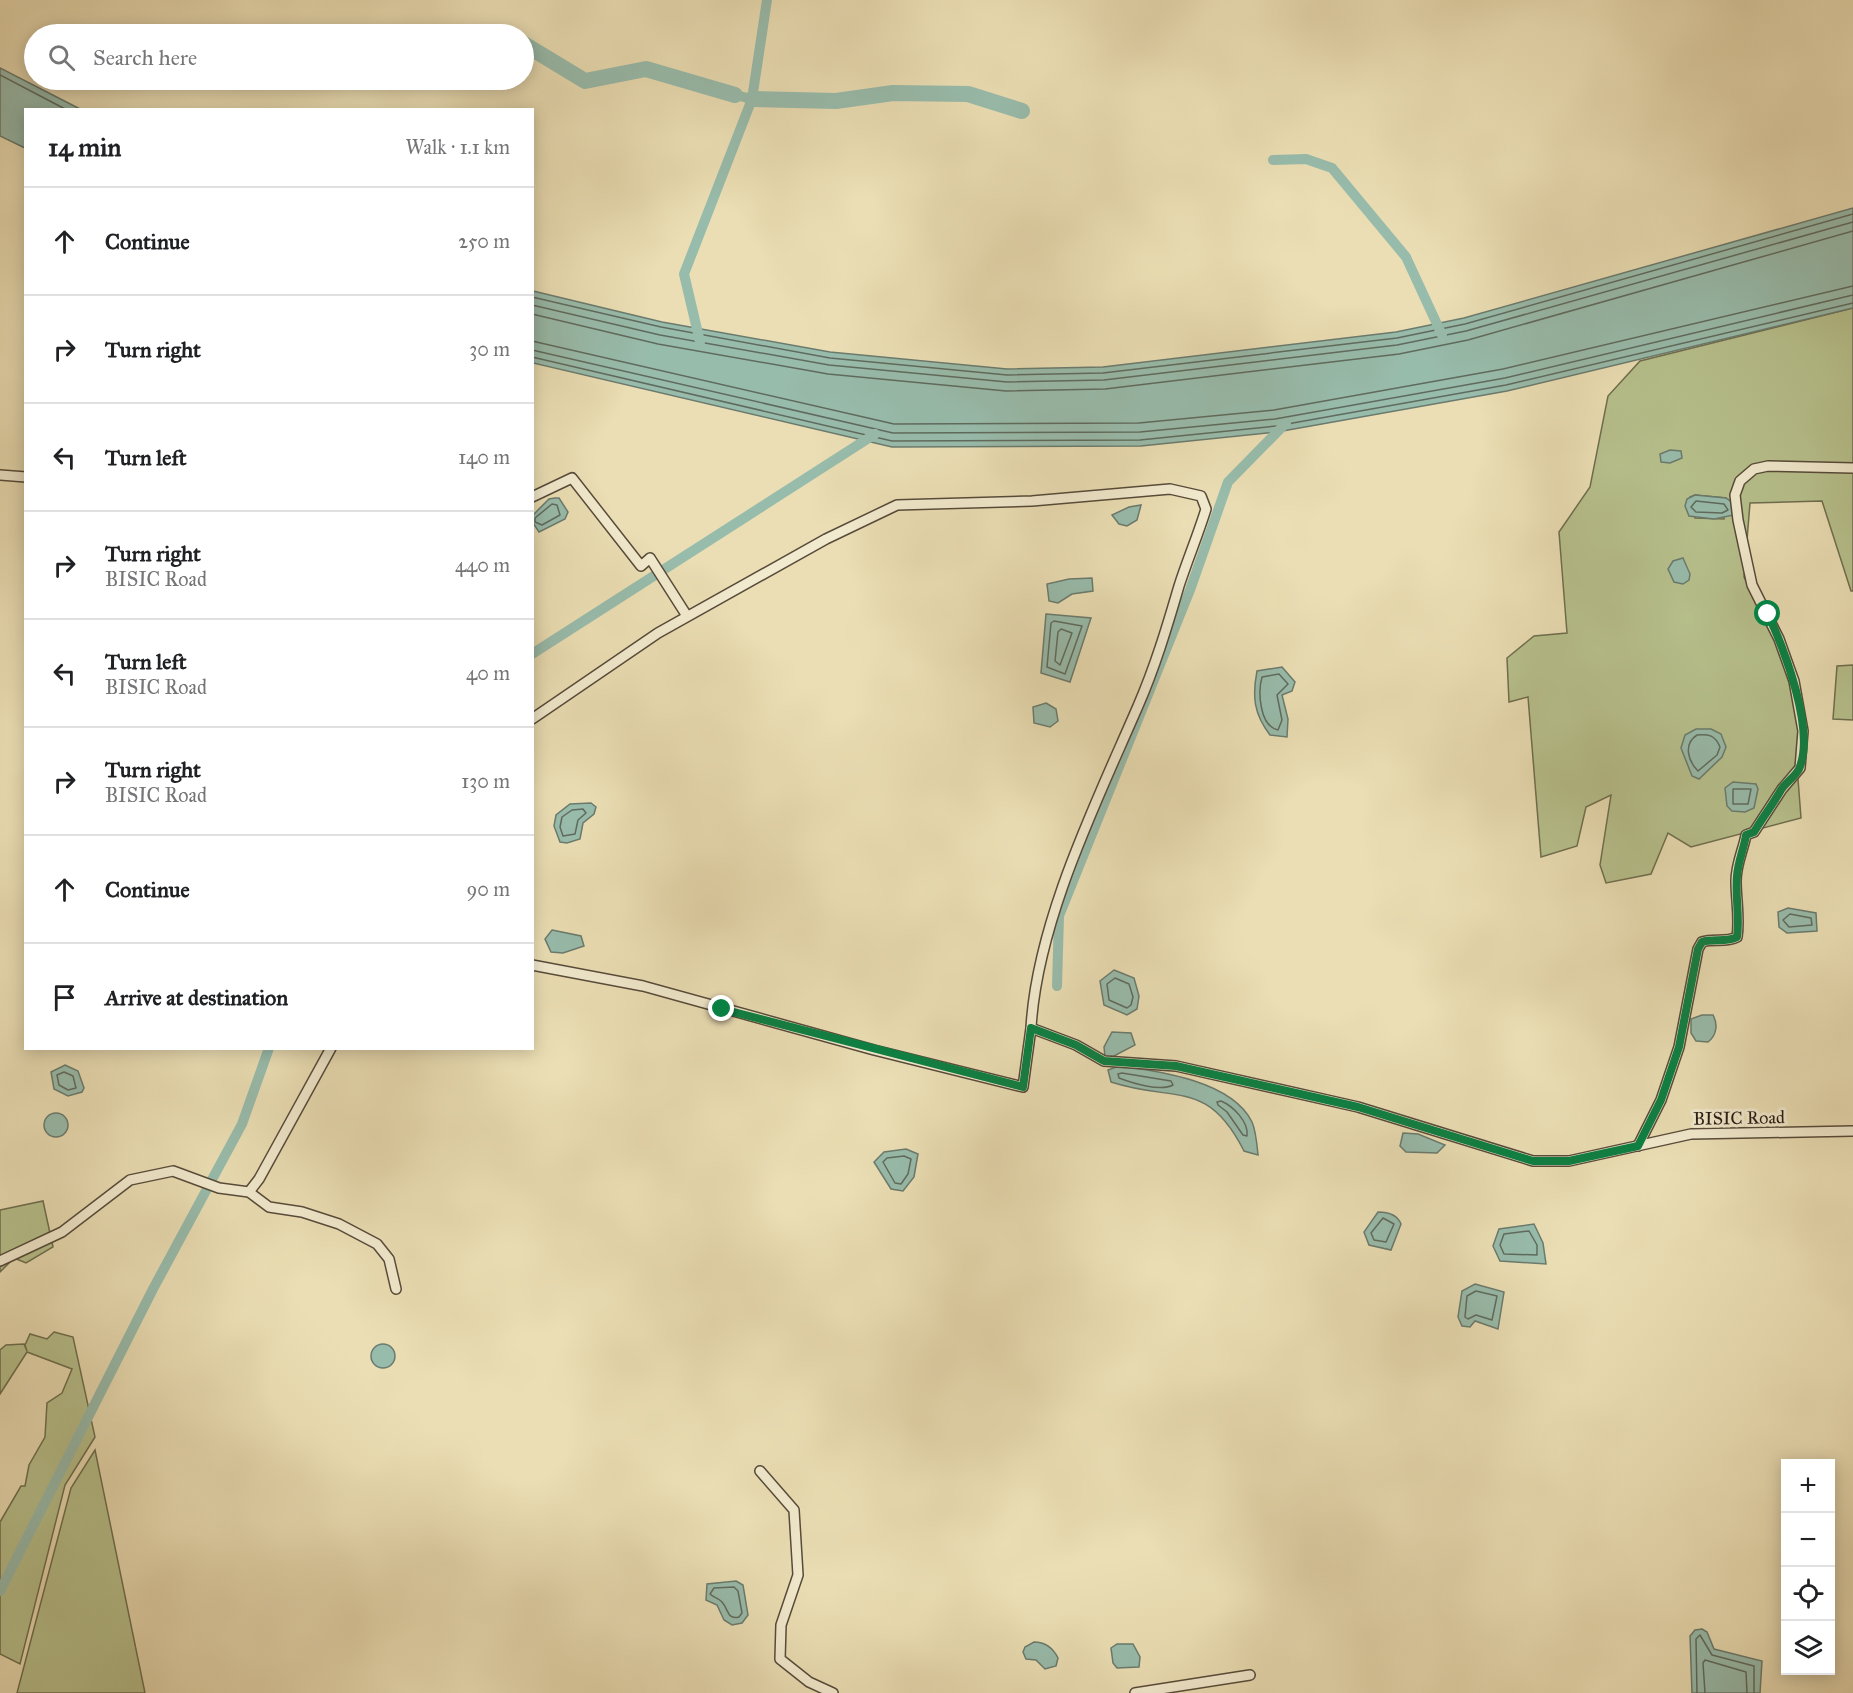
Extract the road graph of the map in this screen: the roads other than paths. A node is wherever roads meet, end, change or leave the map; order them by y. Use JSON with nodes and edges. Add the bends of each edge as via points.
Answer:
{"nodes":[{"id":1,"x":1853,"y":468,"type":"edge"},
{"id":2,"x":0,"y":475,"type":"edge"},
{"id":3,"x":24,"y":477,"type":"edge"},
{"id":4,"x":534,"y":496,"type":"edge"},
{"id":5,"x":687,"y":616,"type":"junction"},
{"id":6,"x":534,"y":718,"type":"edge"},
{"id":7,"x":534,"y":965,"type":"edge"},
{"id":8,"x":1031,"y":1028,"type":"junction"},
{"id":9,"x":330,"y":1050,"type":"edge"},
{"id":10,"x":1853,"y":1131,"type":"edge"},
{"id":11,"x":1638,"y":1146,"type":"junction"},
{"id":12,"x":249,"y":1192,"type":"junction"},
{"id":13,"x":0,"y":1261,"type":"edge"},
{"id":14,"x":396,"y":1289,"type":"dead end"},
{"id":15,"x":760,"y":1471,"type":"dead end"},
{"id":16,"x":1250,"y":1675,"type":"dead end"},
{"id":17,"x":833,"y":1693,"type":"edge"},
{"id":18,"x":1135,"y":1693,"type":"edge"}],
"edges":[{"from":1,"to":11,"type":"street","via":[[1768,466],[1754,470],[1740,481],[1735,495],[1752,585],[1779,639],[1794,681],[1803,731],[1800,768],[1754,832],[1746,835],[1736,879],[1737,937],[1709,939],[1698,949],[1679,1047],[1661,1100]]},
{"from":2,"to":3,"type":"street"},
{"from":4,"to":5,"type":"street","via":[[572,478],[641,566],[651,558]]},
{"from":5,"to":6,"type":"street"},
{"from":5,"to":8,"type":"street","via":[[826,539],[897,505],[1032,501],[1170,489],[1190,492],[1205,501],[1206,509],[1169,626],[1139,705],[1108,770],[1044,948]]},
{"from":7,"to":8,"type":"street","via":[[643,986],[842,1042],[1023,1087]]},
{"from":8,"to":11,"type":"street","name":"BISIC Road","via":[[1076,1045],[1104,1061],[1176,1066],[1358,1107],[1533,1161],[1569,1161]]},
{"from":9,"to":12,"type":"street"},
{"from":10,"to":11,"type":"street","name":"BISIC Road","via":[[1691,1134]]},
{"from":12,"to":13,"type":"street","via":[[219,1188],[173,1171],[130,1180],[62,1232]]},
{"from":12,"to":14,"type":"street","via":[[269,1207],[339,1224],[377,1244],[389,1259]]},
{"from":15,"to":17,"type":"street","via":[[794,1510],[798,1575],[781,1625],[780,1659],[809,1682]]},
{"from":16,"to":18,"type":"street"}]}
